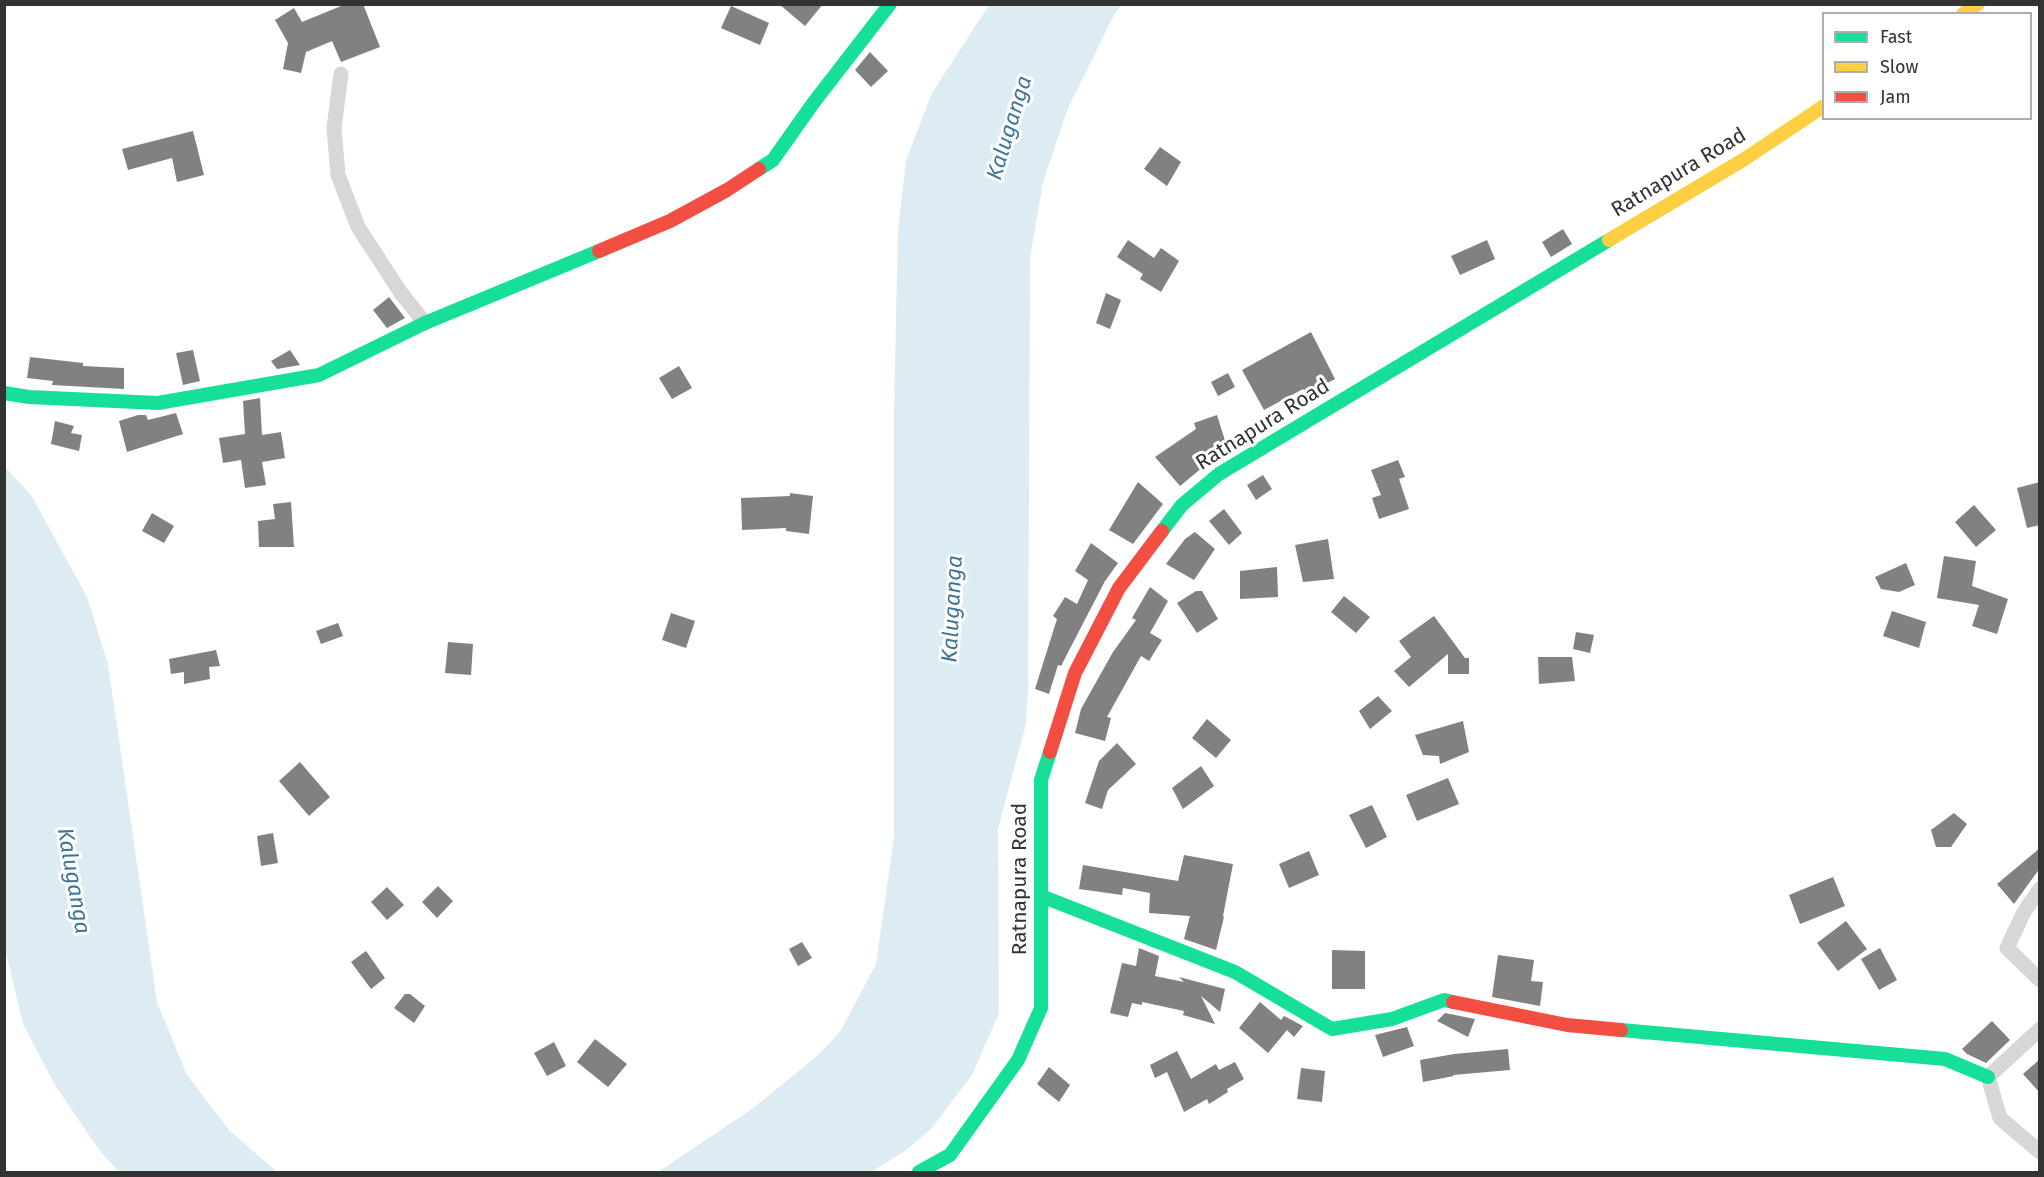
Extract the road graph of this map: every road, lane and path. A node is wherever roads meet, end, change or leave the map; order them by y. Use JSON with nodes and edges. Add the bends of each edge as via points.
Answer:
{"nodes":[{"id":1,"x":890,"y":4,"type":"edge"},
{"id":2,"x":341,"y":74,"type":"dead end"},
{"id":3,"x":1822,"y":107,"type":"edge"},
{"id":4,"x":425,"y":323,"type":"junction"},
{"id":5,"x":4,"y":393,"type":"edge"},
{"id":6,"x":2040,"y":889,"type":"edge"},
{"id":7,"x":1041,"y":896,"type":"junction"},
{"id":8,"x":2040,"y":980,"type":"edge"},
{"id":9,"x":2040,"y":1029,"type":"edge"},
{"id":10,"x":1988,"y":1077,"type":"junction"},
{"id":11,"x":2040,"y":1152,"type":"edge"},
{"id":12,"x":919,"y":1173,"type":"edge"}],
"edges":[{"from":1,"to":4,"type":"main road","via":[[773,160],[670,221]]},
{"from":2,"to":4,"type":"street","via":[[334,128],[338,175],[358,227]]},
{"from":3,"to":7,"type":"main road","name":"Ratnapura Road","via":[[1743,160],[1219,474],[1182,504],[1119,588],[1075,673],[1041,780]]},
{"from":4,"to":5,"type":"main road","via":[[319,375],[158,403]]},
{"from":6,"to":8,"type":"street","via":[[2007,948]]},
{"from":7,"to":10,"type":"main road","via":[[1235,972],[1332,1029],[1392,1018],[1444,1000],[1567,1025],[1945,1059]]},
{"from":7,"to":12,"type":"main road","name":"Ratnapura Road","via":[[1041,1008],[1018,1060],[950,1155]]},
{"from":9,"to":10,"type":"street"},
{"from":10,"to":11,"type":"street","via":[[2000,1118]]}]}
